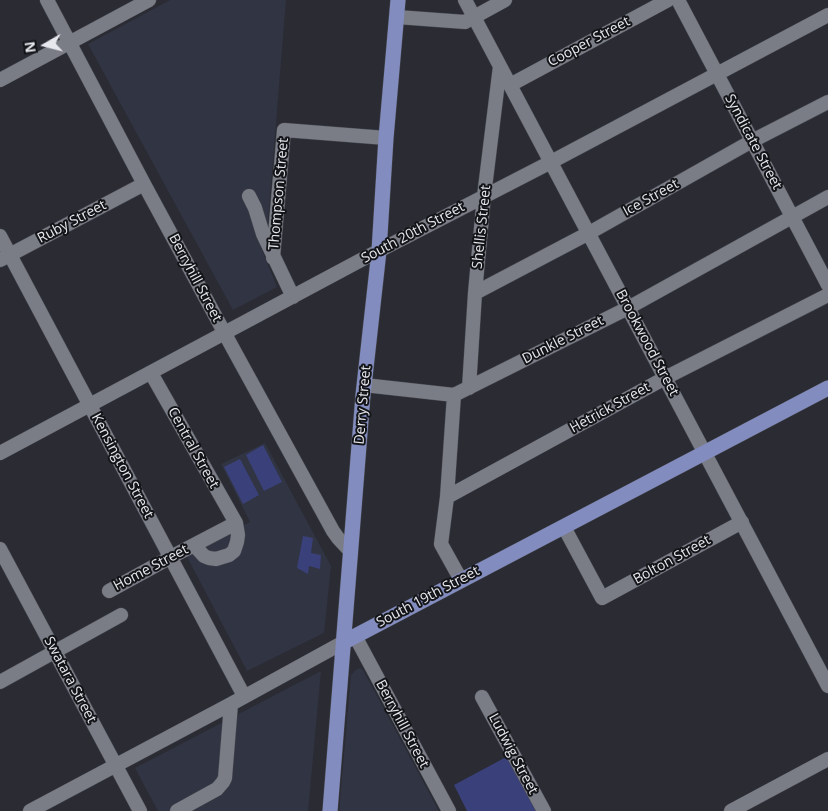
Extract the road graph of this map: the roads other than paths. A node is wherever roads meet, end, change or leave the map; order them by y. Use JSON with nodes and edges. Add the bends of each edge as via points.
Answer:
{"nodes":[{"id":1,"x":47,"y":0,"type":"edge"},
{"id":2,"x":150,"y":0,"type":"edge"},
{"id":3,"x":398,"y":0,"type":"edge"},
{"id":4,"x":466,"y":0,"type":"edge"},
{"id":5,"x":505,"y":0,"type":"edge"},
{"id":6,"x":668,"y":0,"type":"edge"},
{"id":7,"x":678,"y":0,"type":"edge"},
{"id":8,"x":828,"y":16,"type":"edge"},
{"id":9,"x":397,"y":17,"type":"junction"},
{"id":10,"x":474,"y":17,"type":"junction"},
{"id":11,"x":69,"y":43,"type":"junction"},
{"id":12,"x":500,"y":66,"type":"junction"},
{"id":13,"x":717,"y":74,"type":"junction"},
{"id":14,"x":0,"y":80,"type":"edge"},
{"id":15,"x":510,"y":85,"type":"junction"},
{"id":16,"x":828,"y":102,"type":"edge"},
{"id":17,"x":386,"y":138,"type":"junction"},
{"id":18,"x":752,"y":141,"type":"junction"},
{"id":19,"x":551,"y":162,"type":"junction"},
{"id":20,"x":144,"y":184,"type":"junction"},
{"id":21,"x":249,"y":196,"type":"dead end"},
{"id":22,"x":484,"y":196,"type":"junction"},
{"id":23,"x":828,"y":197,"type":"edge"},
{"id":24,"x":792,"y":216,"type":"junction"},
{"id":25,"x":588,"y":233,"type":"junction"},
{"id":26,"x":0,"y":236,"type":"edge"},
{"id":27,"x":379,"y":251,"type":"junction"},
{"id":28,"x":5,"y":258,"type":"edge"},
{"id":29,"x":273,"y":258,"type":"junction"},
{"id":30,"x":828,"y":285,"type":"edge"},
{"id":31,"x":475,"y":293,"type":"junction"},
{"id":32,"x":828,"y":294,"type":"edge"},
{"id":33,"x":293,"y":297,"type":"junction"},
{"id":34,"x":628,"y":308,"type":"junction"},
{"id":35,"x":224,"y":334,"type":"junction"},
{"id":36,"x":151,"y":373,"type":"junction"},
{"id":37,"x":665,"y":378,"type":"junction"},
{"id":38,"x":364,"y":385,"type":"junction"},
{"id":39,"x":468,"y":388,"type":"junction"},
{"id":40,"x":828,"y":388,"type":"edge"},
{"id":41,"x":454,"y":395,"type":"junction"},
{"id":42,"x":90,"y":405,"type":"junction"},
{"id":43,"x":0,"y":453,"type":"edge"},
{"id":44,"x":705,"y":453,"type":"junction"},
{"id":45,"x":446,"y":497,"type":"junction"},
{"id":46,"x":742,"y":522,"type":"junction"},
{"id":47,"x":236,"y":523,"type":"junction"},
{"id":48,"x":564,"y":527,"type":"junction"},
{"id":49,"x":194,"y":545,"type":"junction"},
{"id":50,"x":0,"y":549,"type":"edge"},
{"id":51,"x":351,"y":552,"type":"junction"},
{"id":52,"x":171,"y":557,"type":"junction"},
{"id":53,"x":461,"y":580,"type":"junction"},
{"id":54,"x":108,"y":591,"type":"dead end"},
{"id":55,"x":121,"y":615,"type":"dead end"},
{"id":56,"x":350,"y":639,"type":"junction"},
{"id":57,"x":55,"y":652,"type":"junction"},
{"id":58,"x":0,"y":682,"type":"edge"},
{"id":59,"x":828,"y":686,"type":"edge"},
{"id":60,"x":244,"y":696,"type":"junction"},
{"id":61,"x":482,"y":696,"type":"dead end"},
{"id":62,"x":232,"y":704,"type":"junction"},
{"id":63,"x":828,"y":759,"type":"edge"},
{"id":64,"x":116,"y":765,"type":"junction"},
{"id":65,"x":30,"y":811,"type":"edge"},
{"id":66,"x":140,"y":811,"type":"edge"},
{"id":67,"x":177,"y":811,"type":"edge"},
{"id":68,"x":330,"y":811,"type":"edge"},
{"id":69,"x":449,"y":811,"type":"edge"},
{"id":70,"x":544,"y":811,"type":"edge"},
{"id":71,"x":731,"y":811,"type":"edge"}],
"edges":[{"from":1,"to":11,"type":"street","name":"Berryhill Street"},
{"from":2,"to":11,"type":"street"},
{"from":3,"to":9,"type":"main road","name":"Derry Street"},
{"from":4,"to":10,"type":"street","name":"Brookwood Street"},
{"from":5,"to":10,"type":"street"},
{"from":6,"to":15,"type":"street","name":"Cooper Street"},
{"from":7,"to":13,"type":"street","name":"Syndicate Street"},
{"from":8,"to":13,"type":"street","name":"South 20th Street"},
{"from":9,"to":10,"type":"street","via":[[465,22]]},
{"from":9,"to":17,"type":"main road","name":"Derry Street"},
{"from":10,"to":12,"type":"street","name":"Brookwood Street"},
{"from":11,"to":14,"type":"street"},
{"from":11,"to":20,"type":"street","name":"Berryhill Street"},
{"from":12,"to":15,"type":"street","name":"Brookwood Street"},
{"from":12,"to":22,"type":"street","name":"Shellis Street"},
{"from":13,"to":18,"type":"street","name":"Syndicate Street"},
{"from":13,"to":19,"type":"street","name":"South 20th Street"},
{"from":15,"to":19,"type":"street","name":"Brookwood Street"},
{"from":16,"to":18,"type":"street","name":"Ice Street"},
{"from":17,"to":27,"type":"main road","name":"Derry Street"},
{"from":17,"to":29,"type":"street","name":"Thompson Street","via":[[284,130]]},
{"from":18,"to":24,"type":"street","name":"Syndicate Street"},
{"from":18,"to":25,"type":"street","name":"Ice Street"},
{"from":19,"to":22,"type":"street","name":"South 20th Street"},
{"from":19,"to":25,"type":"street","name":"Brookwood Street"},
{"from":20,"to":28,"type":"street","name":"Ruby Street"},
{"from":20,"to":35,"type":"street","name":"Berryhill Street"},
{"from":21,"to":29,"type":"street"},
{"from":22,"to":27,"type":"street","name":"South 20th Street"},
{"from":22,"to":31,"type":"street","name":"Shellis Street"},
{"from":23,"to":24,"type":"street","name":"Dunkle Street"},
{"from":24,"to":30,"type":"street","name":"Syndicate Street"},
{"from":24,"to":34,"type":"street","name":"Dunkle Street"},
{"from":25,"to":31,"type":"street","name":"Ice Street"},
{"from":25,"to":34,"type":"street","name":"Brookwood Street"},
{"from":26,"to":28,"type":"street","name":"Kensington Street"},
{"from":27,"to":33,"type":"street","name":"South 20th Street"},
{"from":27,"to":38,"type":"main road","name":"Derry Street"},
{"from":28,"to":42,"type":"street","name":"Kensington Street"},
{"from":29,"to":33,"type":"street"},
{"from":31,"to":39,"type":"street","name":"Shellis Street"},
{"from":32,"to":37,"type":"street","name":"Hetrick Street"},
{"from":33,"to":35,"type":"street","name":"South 20th Street"},
{"from":34,"to":37,"type":"street","name":"Brookwood Street"},
{"from":34,"to":39,"type":"street","name":"Dunkle Street"},
{"from":35,"to":36,"type":"street","name":"South 20th Street"},
{"from":35,"to":51,"type":"street","name":"Berryhill Street","via":[[338,538]]},
{"from":36,"to":42,"type":"street","name":"South 20th Street"},
{"from":36,"to":47,"type":"street","name":"Central Street"},
{"from":37,"to":44,"type":"street","name":"Brookwood Street"},
{"from":37,"to":45,"type":"street","name":"Hetrick Street"},
{"from":38,"to":41,"type":"street"},
{"from":38,"to":51,"type":"main road","name":"Derry Street"},
{"from":39,"to":41,"type":"street","name":"Dunkle Street"},
{"from":40,"to":44,"type":"main road","name":"South 19th Street"},
{"from":41,"to":45,"type":"street"},
{"from":42,"to":43,"type":"street","name":"South 20th Street"},
{"from":42,"to":52,"type":"street","name":"Kensington Street"},
{"from":44,"to":46,"type":"street","name":"Brookwood Street"},
{"from":44,"to":48,"type":"main road","name":"South 19th Street"},
{"from":45,"to":53,"type":"street","via":[[442,544]]},
{"from":46,"to":48,"type":"street","name":"Bolton Street","via":[[602,598]]},
{"from":46,"to":59,"type":"street","name":"Brookwood Street"},
{"from":47,"to":49,"type":"street","name":"Home Street"},
{"from":47,"to":49,"type":"street","name":"Home Street","via":[[238,542],[229,555],[209,558]]},
{"from":48,"to":53,"type":"main road","name":"South 19th Street"},
{"from":49,"to":52,"type":"street","name":"Home Street"},
{"from":50,"to":57,"type":"street","name":"Swatara Street"},
{"from":51,"to":56,"type":"main road","name":"Derry Street"},
{"from":52,"to":54,"type":"street","name":"Home Street"},
{"from":52,"to":60,"type":"street","name":"Kensington Street"},
{"from":53,"to":56,"type":"main road","name":"South 19th Street"},
{"from":55,"to":57,"type":"street","name":"Home Street"},
{"from":56,"to":60,"type":"street","name":"South 19th Street"},
{"from":56,"to":68,"type":"main road","name":"Derry Street"},
{"from":56,"to":69,"type":"street","name":"Berryhill Street"},
{"from":57,"to":58,"type":"street","name":"Home Street"},
{"from":57,"to":64,"type":"street","name":"Swatara Street"},
{"from":60,"to":62,"type":"street","name":"South 19th Street"},
{"from":61,"to":70,"type":"street","name":"Ludwig Street"},
{"from":62,"to":64,"type":"street","name":"South 19th Street"},
{"from":62,"to":67,"type":"street","via":[[223,782],[217,789]]},
{"from":63,"to":71,"type":"street"},
{"from":64,"to":65,"type":"street","name":"South 19th Street"},
{"from":64,"to":66,"type":"street","name":"Swatara Street"}]}
